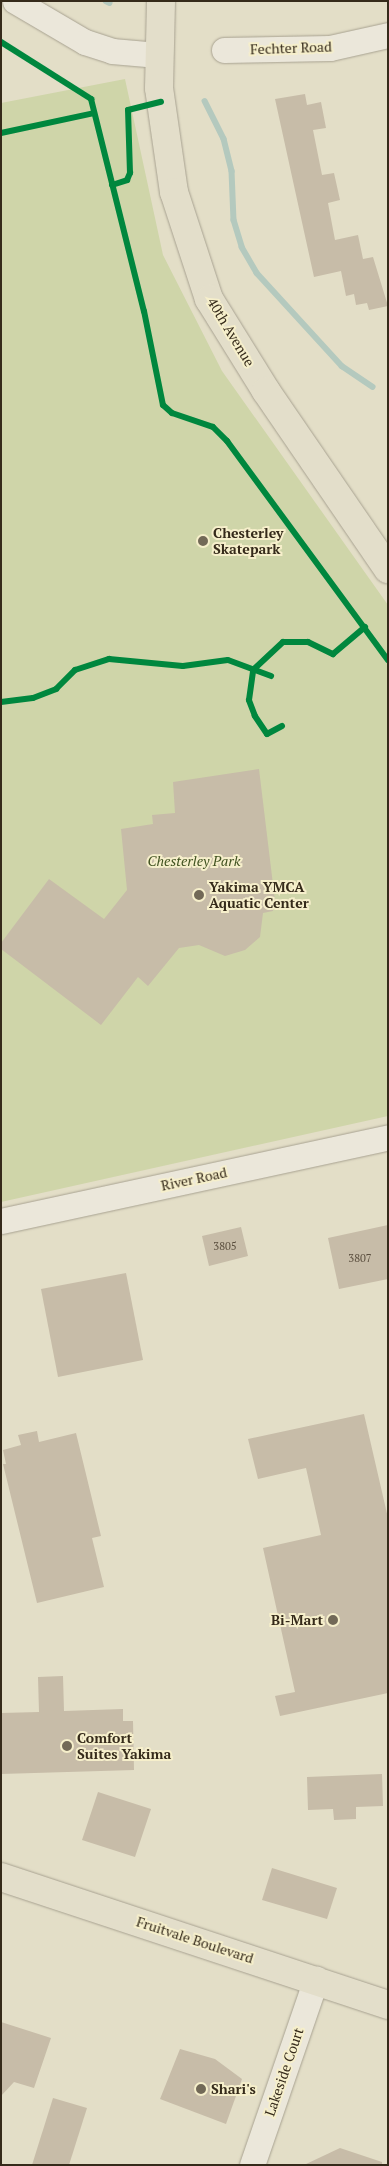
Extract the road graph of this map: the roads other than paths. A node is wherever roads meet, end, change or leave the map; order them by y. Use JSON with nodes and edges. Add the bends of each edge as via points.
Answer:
{"nodes":[{"id":1,"x":15,"y":1,"type":"edge"},
{"id":2,"x":161,"y":1,"type":"edge"},
{"id":3,"x":388,"y":36,"type":"edge"},
{"id":4,"x":224,"y":50,"type":"dead end"},
{"id":5,"x":158,"y":55,"type":"junction"},
{"id":6,"x":388,"y":569,"type":"edge"},
{"id":7,"x":388,"y":1138,"type":"edge"},
{"id":8,"x":1,"y":1221,"type":"edge"},
{"id":9,"x":1,"y":1877,"type":"edge"},
{"id":10,"x":316,"y":1978,"type":"junction"},
{"id":11,"x":388,"y":2005,"type":"edge"},
{"id":12,"x":252,"y":2165,"type":"edge"}],
"edges":[{"from":1,"to":5,"type":"street","via":[[85,42],[112,51]]},
{"from":2,"to":5,"type":"main road","name":"40th Avenue"},
{"from":3,"to":4,"type":"street","name":"Fechter Road","via":[[330,48]]},
{"from":5,"to":6,"type":"main road","name":"40th Avenue","via":[[159,88],[174,192],[209,299],[266,392]]},
{"from":7,"to":8,"type":"street","name":"River Road"},
{"from":9,"to":10,"type":"main road","name":"Fruitvale Boulevard"},
{"from":10,"to":11,"type":"main road","name":"Fruitvale Boulevard"},
{"from":10,"to":12,"type":"street","name":"Lakeside Court"}]}
